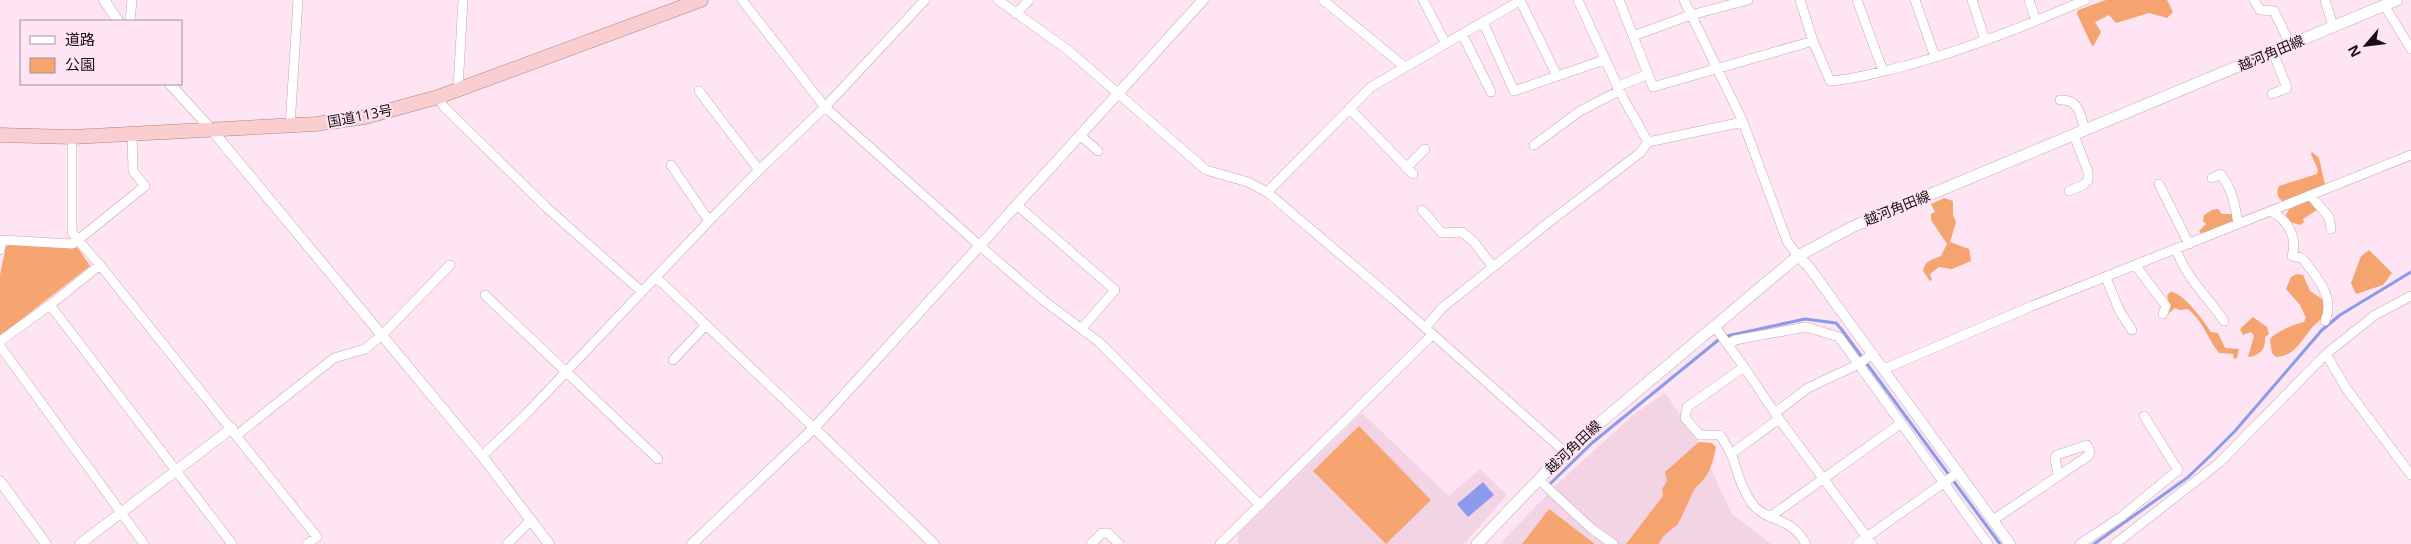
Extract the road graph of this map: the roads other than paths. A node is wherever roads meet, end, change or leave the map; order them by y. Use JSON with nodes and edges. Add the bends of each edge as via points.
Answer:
{"nodes":[{"id":1,"x":104,"y":0,"type":"edge"},
{"id":2,"x":132,"y":0,"type":"edge"},
{"id":3,"x":298,"y":0,"type":"edge"},
{"id":4,"x":462,"y":0,"type":"edge"},
{"id":5,"x":701,"y":0,"type":"edge"},
{"id":6,"x":742,"y":0,"type":"edge"},
{"id":7,"x":925,"y":0,"type":"edge"},
{"id":8,"x":998,"y":0,"type":"edge"},
{"id":9,"x":1029,"y":0,"type":"edge"},
{"id":10,"x":1203,"y":0,"type":"edge"},
{"id":11,"x":1323,"y":0,"type":"edge"},
{"id":12,"x":1422,"y":0,"type":"edge"},
{"id":13,"x":1520,"y":0,"type":"edge"},
{"id":14,"x":1578,"y":0,"type":"edge"},
{"id":15,"x":1619,"y":0,"type":"edge"},
{"id":16,"x":1684,"y":0,"type":"edge"},
{"id":17,"x":1748,"y":0,"type":"edge"},
{"id":18,"x":1800,"y":0,"type":"edge"},
{"id":19,"x":1858,"y":0,"type":"edge"},
{"id":20,"x":1915,"y":0,"type":"edge"},
{"id":21,"x":1972,"y":0,"type":"edge"},
{"id":22,"x":2029,"y":0,"type":"edge"},
{"id":23,"x":2085,"y":0,"type":"edge"},
{"id":24,"x":2254,"y":0,"type":"edge"},
{"id":25,"x":2325,"y":0,"type":"edge"},
{"id":26,"x":2397,"y":0,"type":"edge"},
{"id":27,"x":2384,"y":5,"type":"junction"},
{"id":28,"x":1016,"y":14,"type":"junction"},
{"id":29,"x":1691,"y":15,"type":"junction"},
{"id":30,"x":117,"y":20,"type":"edge"},
{"id":31,"x":130,"y":20,"type":"edge"},
{"id":32,"x":2036,"y":21,"type":"junction"},
{"id":33,"x":1483,"y":22,"type":"junction"},
{"id":34,"x":2333,"y":26,"type":"junction"},
{"id":35,"x":1462,"y":34,"type":"junction"},
{"id":36,"x":1634,"y":36,"type":"junction"},
{"id":37,"x":1985,"y":40,"type":"junction"},
{"id":38,"x":1813,"y":41,"type":"junction"},
{"id":39,"x":1446,"y":44,"type":"junction"},
{"id":40,"x":2290,"y":44,"type":"junction"},
{"id":41,"x":2411,"y":49,"type":"edge"},
{"id":42,"x":2273,"y":52,"type":"junction"},
{"id":43,"x":1935,"y":57,"type":"junction"},
{"id":44,"x":1604,"y":60,"type":"junction"},
{"id":45,"x":1405,"y":67,"type":"junction"},
{"id":46,"x":1716,"y":68,"type":"junction"},
{"id":47,"x":1883,"y":71,"type":"junction"},
{"id":48,"x":1648,"y":74,"type":"junction"},
{"id":49,"x":1557,"y":76,"type":"junction"},
{"id":50,"x":171,"y":85,"type":"edge"},
{"id":51,"x":458,"y":89,"type":"junction"},
{"id":52,"x":1618,"y":89,"type":"junction"},
{"id":53,"x":699,"y":91,"type":"dead end"},
{"id":54,"x":1491,"y":92,"type":"dead end"},
{"id":55,"x":1118,"y":94,"type":"junction"},
{"id":56,"x":2272,"y":94,"type":"dead end"},
{"id":57,"x":438,"y":97,"type":"junction"},
{"id":58,"x":2060,"y":100,"type":"dead end"},
{"id":59,"x":824,"y":107,"type":"junction"},
{"id":60,"x":1349,"y":108,"type":"junction"},
{"id":61,"x":1743,"y":122,"type":"junction"},
{"id":62,"x":290,"y":126,"type":"junction"},
{"id":63,"x":211,"y":129,"type":"junction"},
{"id":64,"x":2085,"y":130,"type":"junction"},
{"id":65,"x":132,"y":134,"type":"junction"},
{"id":66,"x":0,"y":135,"type":"edge"},
{"id":67,"x":1080,"y":135,"type":"junction"},
{"id":68,"x":2074,"y":135,"type":"junction"},
{"id":69,"x":72,"y":137,"type":"junction"},
{"id":70,"x":1648,"y":142,"type":"junction"},
{"id":71,"x":1534,"y":145,"type":"dead end"},
{"id":72,"x":1425,"y":149,"type":"dead end"},
{"id":73,"x":1098,"y":151,"type":"dead end"},
{"id":74,"x":2411,"y":155,"type":"edge"},
{"id":75,"x":671,"y":165,"type":"dead end"},
{"id":76,"x":758,"y":170,"type":"junction"},
{"id":77,"x":2212,"y":178,"type":"dead end"},
{"id":78,"x":2160,"y":184,"type":"dead end"},
{"id":79,"x":2069,"y":191,"type":"dead end"},
{"id":80,"x":1267,"y":192,"type":"junction"},
{"id":81,"x":2310,"y":194,"type":"junction"},
{"id":82,"x":1018,"y":206,"type":"junction"},
{"id":83,"x":1422,"y":210,"type":"dead end"},
{"id":84,"x":2270,"y":211,"type":"junction"},
{"id":85,"x":709,"y":221,"type":"junction"},
{"id":86,"x":2238,"y":224,"type":"junction"},
{"id":87,"x":2331,"y":230,"type":"dead end"},
{"id":88,"x":78,"y":240,"type":"junction"},
{"id":89,"x":2189,"y":244,"type":"junction"},
{"id":90,"x":980,"y":246,"type":"junction"},
{"id":91,"x":2176,"y":249,"type":"junction"},
{"id":92,"x":0,"y":250,"type":"edge"},
{"id":93,"x":1798,"y":256,"type":"junction"},
{"id":94,"x":100,"y":265,"type":"junction"},
{"id":95,"x":450,"y":265,"type":"dead end"},
{"id":96,"x":2136,"y":266,"type":"junction"},
{"id":97,"x":1493,"y":267,"type":"junction"},
{"id":98,"x":656,"y":277,"type":"junction"},
{"id":99,"x":2106,"y":278,"type":"junction"},
{"id":100,"x":642,"y":292,"type":"junction"},
{"id":101,"x":485,"y":294,"type":"dead end"},
{"id":102,"x":2411,"y":296,"type":"edge"},
{"id":103,"x":50,"y":304,"type":"junction"},
{"id":104,"x":2163,"y":314,"type":"dead end"},
{"id":105,"x":2325,"y":321,"type":"dead end"},
{"id":106,"x":2224,"y":322,"type":"dead end"},
{"id":107,"x":706,"y":325,"type":"junction"},
{"id":108,"x":1714,"y":327,"type":"junction"},
{"id":109,"x":1082,"y":328,"type":"junction"},
{"id":110,"x":1425,"y":328,"type":"junction"},
{"id":111,"x":2132,"y":330,"type":"dead end"},
{"id":112,"x":382,"y":335,"type":"junction"},
{"id":113,"x":1432,"y":335,"type":"junction"},
{"id":114,"x":0,"y":342,"type":"edge"},
{"id":115,"x":1728,"y":345,"type":"junction"},
{"id":116,"x":0,"y":346,"type":"edge"},
{"id":117,"x":1873,"y":353,"type":"junction"},
{"id":118,"x":2326,"y":354,"type":"junction"},
{"id":119,"x":673,"y":360,"type":"dead end"},
{"id":120,"x":1859,"y":364,"type":"junction"},
{"id":121,"x":1744,"y":366,"type":"junction"},
{"id":122,"x":1884,"y":369,"type":"junction"},
{"id":123,"x":567,"y":371,"type":"junction"},
{"id":124,"x":1777,"y":416,"type":"junction"},
{"id":125,"x":2144,"y":416,"type":"dead end"},
{"id":126,"x":1900,"y":424,"type":"junction"},
{"id":127,"x":814,"y":428,"type":"junction"},
{"id":128,"x":234,"y":432,"type":"junction"},
{"id":129,"x":1565,"y":452,"type":"junction"},
{"id":130,"x":1731,"y":454,"type":"junction"},
{"id":131,"x":482,"y":456,"type":"junction"},
{"id":132,"x":658,"y":459,"type":"dead end"},
{"id":133,"x":177,"y":471,"type":"junction"},
{"id":134,"x":1959,"y":472,"type":"junction"},
{"id":135,"x":2411,"y":474,"type":"edge"},
{"id":136,"x":2058,"y":475,"type":"dead end"},
{"id":137,"x":1823,"y":478,"type":"junction"},
{"id":138,"x":1539,"y":480,"type":"junction"},
{"id":139,"x":0,"y":481,"type":"edge"},
{"id":140,"x":1944,"y":483,"type":"junction"},
{"id":141,"x":1260,"y":505,"type":"junction"},
{"id":142,"x":121,"y":513,"type":"junction"},
{"id":143,"x":1771,"y":516,"type":"junction"},
{"id":144,"x":1993,"y":520,"type":"junction"},
{"id":145,"x":530,"y":522,"type":"junction"},
{"id":146,"x":320,"y":540,"type":"edge"},
{"id":147,"x":1869,"y":541,"type":"edge"},
{"id":148,"x":1225,"y":543,"type":"edge"},
{"id":149,"x":46,"y":544,"type":"edge"},
{"id":150,"x":80,"y":544,"type":"edge"},
{"id":151,"x":144,"y":544,"type":"edge"},
{"id":152,"x":232,"y":544,"type":"edge"},
{"id":153,"x":307,"y":544,"type":"edge"},
{"id":154,"x":507,"y":544,"type":"edge"},
{"id":155,"x":549,"y":544,"type":"edge"},
{"id":156,"x":692,"y":544,"type":"edge"},
{"id":157,"x":934,"y":544,"type":"edge"},
{"id":158,"x":1091,"y":544,"type":"edge"},
{"id":159,"x":1119,"y":544,"type":"edge"},
{"id":160,"x":1477,"y":544,"type":"edge"},
{"id":161,"x":1613,"y":544,"type":"edge"},
{"id":162,"x":1806,"y":544,"type":"edge"},
{"id":163,"x":1857,"y":544,"type":"edge"},
{"id":164,"x":1987,"y":544,"type":"edge"},
{"id":165,"x":2010,"y":544,"type":"edge"},
{"id":166,"x":2080,"y":544,"type":"edge"},
{"id":167,"x":2115,"y":544,"type":"edge"}],
"edges":[{"from":1,"to":30,"type":"street"},
{"from":2,"to":31,"type":"street"},
{"from":3,"to":62,"type":"street"},
{"from":4,"to":51,"type":"street"},
{"from":5,"to":51,"type":"highway","name":"国道113号"},
{"from":6,"to":59,"type":"street"},
{"from":7,"to":59,"type":"street"},
{"from":8,"to":28,"type":"street"},
{"from":9,"to":28,"type":"street"},
{"from":10,"to":55,"type":"street"},
{"from":11,"to":45,"type":"street"},
{"from":12,"to":39,"type":"street"},
{"from":13,"to":33,"type":"street"},
{"from":13,"to":49,"type":"street"},
{"from":14,"to":44,"type":"street"},
{"from":15,"to":36,"type":"street"},
{"from":16,"to":29,"type":"street"},
{"from":17,"to":29,"type":"street"},
{"from":18,"to":38,"type":"street"},
{"from":19,"to":47,"type":"street"},
{"from":20,"to":43,"type":"street"},
{"from":21,"to":37,"type":"street"},
{"from":22,"to":32,"type":"street"},
{"from":23,"to":32,"type":"street"},
{"from":24,"to":40,"type":"street","via":[[2260,10],[2274,11]]},
{"from":25,"to":34,"type":"street"},
{"from":26,"to":27,"type":"main road","name":"越河角田線"},
{"from":27,"to":34,"type":"main road","name":"越河角田線"},
{"from":27,"to":41,"type":"street"},
{"from":28,"to":55,"type":"street","via":[[1068,50]]},
{"from":29,"to":36,"type":"street"},
{"from":29,"to":46,"type":"street"},
{"from":32,"to":37,"type":"street"},
{"from":33,"to":35,"type":"street"},
{"from":33,"to":49,"type":"street","via":[[1514,91]]},
{"from":34,"to":40,"type":"main road","name":"越河角田線"},
{"from":35,"to":39,"type":"street"},
{"from":35,"to":54,"type":"street"},
{"from":36,"to":48,"type":"street"},
{"from":37,"to":43,"type":"street"},
{"from":38,"to":46,"type":"street"},
{"from":38,"to":47,"type":"street","via":[[1830,81],[1858,79]]},
{"from":39,"to":45,"type":"street"},
{"from":40,"to":42,"type":"main road","name":"越河角田線"},
{"from":42,"to":56,"type":"street","via":[[2287,88]]},
{"from":42,"to":64,"type":"main road","name":"越河角田線"},
{"from":43,"to":47,"type":"street"},
{"from":44,"to":49,"type":"street"},
{"from":44,"to":52,"type":"street"},
{"from":45,"to":60,"type":"street","via":[[1370,87]]},
{"from":46,"to":48,"type":"street","via":[[1653,87]]},
{"from":46,"to":61,"type":"street"},
{"from":48,"to":52,"type":"street"},
{"from":50,"to":63,"type":"street"},
{"from":51,"to":57,"type":"highway","name":"国道113号"},
{"from":52,"to":70,"type":"street"},
{"from":52,"to":71,"type":"street","via":[[1580,110]]},
{"from":53,"to":76,"type":"street"},
{"from":55,"to":67,"type":"street"},
{"from":55,"to":80,"type":"street","via":[[1206,170],[1248,182]]},
{"from":57,"to":62,"type":"highway","name":"国道113号","via":[[342,122]]},
{"from":57,"to":100,"type":"street","via":[[444,107],[546,207]]},
{"from":58,"to":64,"type":"street","via":[[2074,102],[2080,108]]},
{"from":59,"to":76,"type":"street"},
{"from":59,"to":90,"type":"street"},
{"from":60,"to":72,"type":"street","via":[[1410,171]]},
{"from":60,"to":80,"type":"street"},
{"from":61,"to":70,"type":"street"},
{"from":61,"to":93,"type":"street","via":[[1787,241]]},
{"from":62,"to":63,"type":"highway","name":"国道113号"},
{"from":63,"to":65,"type":"highway","name":"国道113号"},
{"from":63,"to":112,"type":"street"},
{"from":64,"to":68,"type":"main road","name":"越河角田線"},
{"from":65,"to":69,"type":"highway","name":"国道113号"},
{"from":65,"to":88,"type":"street","via":[[133,171],[145,186]]},
{"from":66,"to":69,"type":"highway","name":"国道113号"},
{"from":67,"to":73,"type":"street"},
{"from":67,"to":82,"type":"street"},
{"from":68,"to":79,"type":"street","via":[[2088,180]]},
{"from":68,"to":93,"type":"main road","name":"越河角田線","via":[[1852,227]]},
{"from":69,"to":88,"type":"street","via":[[72,232]]},
{"from":70,"to":97,"type":"street","via":[[1640,153]]},
{"from":74,"to":81,"type":"street"},
{"from":75,"to":85,"type":"street"},
{"from":76,"to":85,"type":"street"},
{"from":77,"to":86,"type":"street","via":[[2220,174],[2228,183],[2235,200]]},
{"from":78,"to":89,"type":"street"},
{"from":80,"to":110,"type":"street"},
{"from":81,"to":84,"type":"street"},
{"from":81,"to":87,"type":"street","via":[[2329,217]]},
{"from":82,"to":90,"type":"street"},
{"from":82,"to":109,"type":"street","via":[[1116,290]]},
{"from":83,"to":97,"type":"street","via":[[1440,232],[1466,234]]},
{"from":84,"to":86,"type":"street"},
{"from":84,"to":105,"type":"street","via":[[2280,216],[2288,226],[2295,244],[2292,256],[2302,258],[2328,296]]},
{"from":85,"to":98,"type":"street"},
{"from":86,"to":89,"type":"street"},
{"from":88,"to":92,"type":"street","via":[[72,244],[2,240]]},
{"from":88,"to":94,"type":"street"},
{"from":89,"to":91,"type":"street"},
{"from":90,"to":109,"type":"street","via":[[1043,300]]},
{"from":90,"to":127,"type":"street"},
{"from":91,"to":96,"type":"street"},
{"from":91,"to":106,"type":"street","via":[[2187,274]]},
{"from":93,"to":108,"type":"main road","name":"越河角田線"},
{"from":93,"to":117,"type":"street"},
{"from":94,"to":103,"type":"street"},
{"from":94,"to":128,"type":"street"},
{"from":95,"to":112,"type":"street"},
{"from":96,"to":99,"type":"street"},
{"from":96,"to":104,"type":"street","via":[[2166,306]]},
{"from":97,"to":110,"type":"street","via":[[1442,308]]},
{"from":98,"to":100,"type":"street"},
{"from":98,"to":107,"type":"street"},
{"from":99,"to":111,"type":"street","via":[[2120,312]]},
{"from":99,"to":122,"type":"street"},
{"from":100,"to":123,"type":"street"},
{"from":101,"to":123,"type":"street"},
{"from":102,"to":118,"type":"street","via":[[2375,315]]},
{"from":103,"to":114,"type":"street"},
{"from":103,"to":133,"type":"street"},
{"from":107,"to":119,"type":"street"},
{"from":107,"to":127,"type":"street"},
{"from":108,"to":115,"type":"street"},
{"from":108,"to":129,"type":"main road","name":"越河角田線"},
{"from":109,"to":141,"type":"street"},
{"from":110,"to":113,"type":"street"},
{"from":112,"to":128,"type":"street","via":[[365,349],[334,358]]},
{"from":112,"to":131,"type":"street"},
{"from":113,"to":129,"type":"street"},
{"from":113,"to":141,"type":"street"},
{"from":115,"to":120,"type":"street","via":[[1735,340],[1806,327],[1839,336]]},
{"from":115,"to":121,"type":"street"},
{"from":116,"to":142,"type":"street"},
{"from":117,"to":120,"type":"street"},
{"from":117,"to":122,"type":"street"},
{"from":118,"to":135,"type":"street","via":[[2346,388]]},
{"from":118,"to":167,"type":"street","via":[[2219,463]]},
{"from":120,"to":124,"type":"street","via":[[1808,388]]},
{"from":120,"to":126,"type":"street"},
{"from":121,"to":124,"type":"street"},
{"from":121,"to":130,"type":"street","via":[[1685,409],[1685,418],[1694,430],[1700,435],[1719,434]]},
{"from":122,"to":134,"type":"street"},
{"from":123,"to":131,"type":"street"},
{"from":123,"to":132,"type":"street"},
{"from":124,"to":130,"type":"street"},
{"from":124,"to":137,"type":"street"},
{"from":125,"to":166,"type":"street","via":[[2178,470],[2121,517]]},
{"from":126,"to":137,"type":"street"},
{"from":126,"to":140,"type":"street"},
{"from":127,"to":156,"type":"street"},
{"from":127,"to":157,"type":"street"},
{"from":128,"to":133,"type":"street"},
{"from":128,"to":146,"type":"street"},
{"from":129,"to":138,"type":"main road","name":"越河角田線"},
{"from":130,"to":143,"type":"street","via":[[1750,501]]},
{"from":131,"to":145,"type":"street"},
{"from":133,"to":142,"type":"street"},
{"from":133,"to":152,"type":"street"},
{"from":134,"to":140,"type":"street"},
{"from":134,"to":144,"type":"street"},
{"from":136,"to":144,"type":"street"},
{"from":137,"to":143,"type":"street"},
{"from":137,"to":147,"type":"street"},
{"from":138,"to":160,"type":"main road","name":"越河角田線"},
{"from":138,"to":161,"type":"street"},
{"from":139,"to":149,"type":"street"},
{"from":140,"to":147,"type":"street"},
{"from":140,"to":164,"type":"street"},
{"from":141,"to":148,"type":"street"},
{"from":142,"to":150,"type":"street"},
{"from":142,"to":151,"type":"street"},
{"from":143,"to":162,"type":"street","via":[[1789,524]]},
{"from":144,"to":165,"type":"street"},
{"from":145,"to":154,"type":"street"},
{"from":145,"to":155,"type":"street"},
{"from":146,"to":153,"type":"street"},
{"from":147,"to":163,"type":"street"},
{"from":158,"to":159,"type":"street","via":[[1108,533]]}]}
